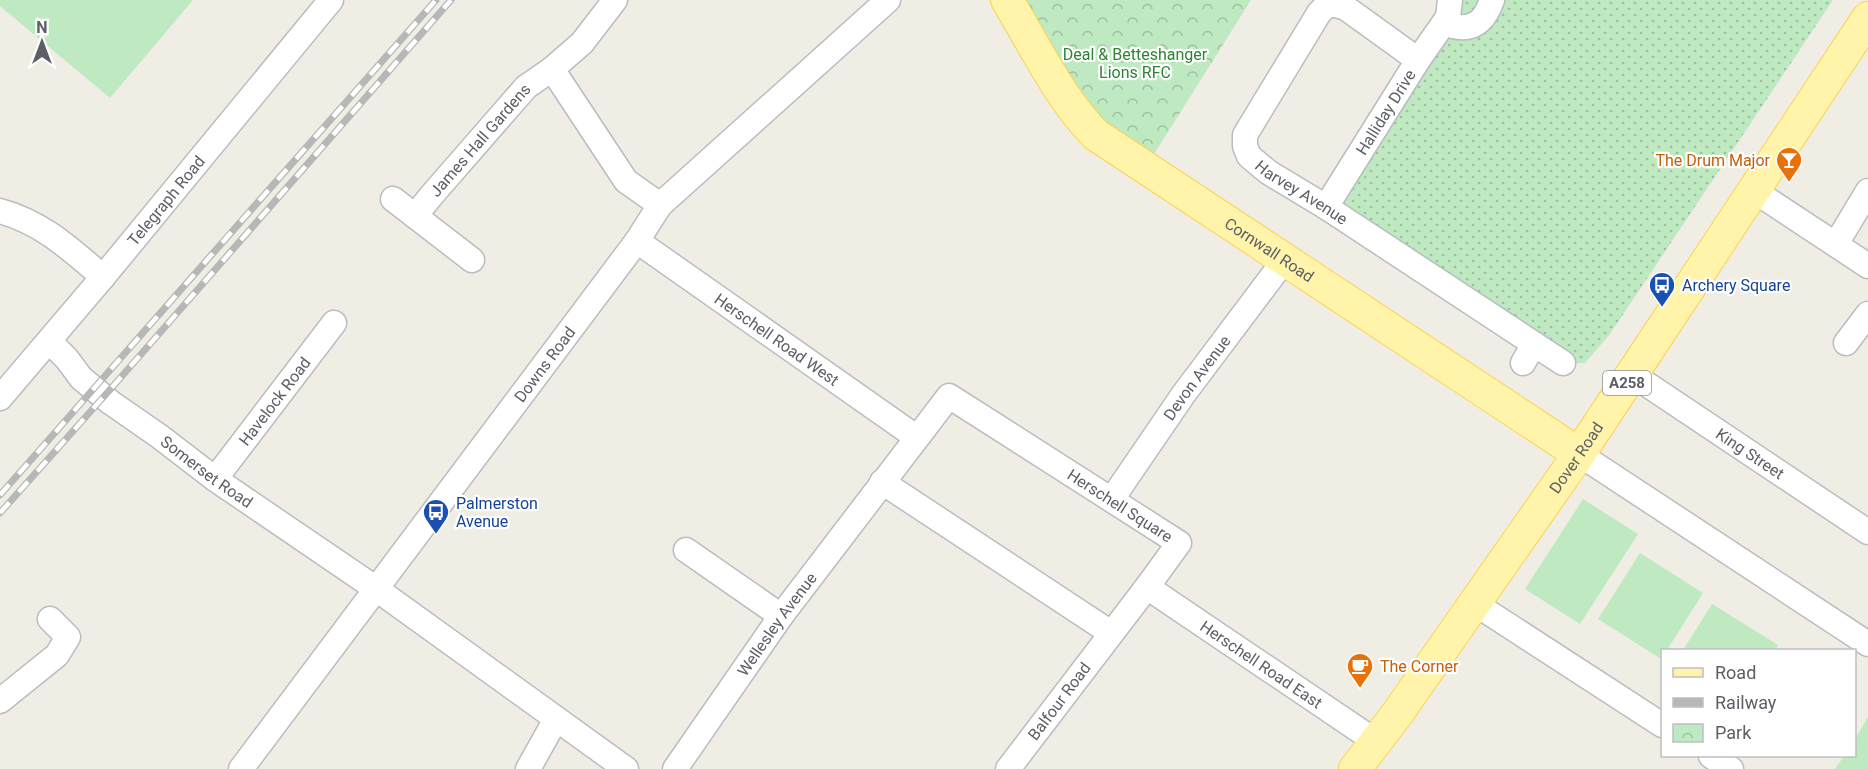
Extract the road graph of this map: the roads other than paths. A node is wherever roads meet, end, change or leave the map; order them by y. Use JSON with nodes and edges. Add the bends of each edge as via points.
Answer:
{"nodes":[{"id":1,"x":331,"y":0,"type":"edge"},
{"id":2,"x":615,"y":0,"type":"edge"},
{"id":3,"x":888,"y":0,"type":"edge"},
{"id":4,"x":1007,"y":0,"type":"edge"},
{"id":5,"x":1492,"y":0,"type":"edge"},
{"id":6,"x":1449,"y":9,"type":"edge"},
{"id":7,"x":1868,"y":18,"type":"edge"},
{"id":8,"x":1418,"y":60,"type":"junction"},
{"id":9,"x":552,"y":69,"type":"junction"},
{"id":10,"x":1753,"y":190,"type":"junction"},
{"id":11,"x":1868,"y":191,"type":"edge"},
{"id":12,"x":393,"y":199,"type":"dead end"},
{"id":13,"x":660,"y":205,"type":"junction"},
{"id":14,"x":1326,"y":207,"type":"junction"},
{"id":15,"x":0,"y":211,"type":"edge"},
{"id":16,"x":416,"y":216,"type":"junction"},
{"id":17,"x":637,"y":241,"type":"junction"},
{"id":18,"x":1836,"y":244,"type":"junction"},
{"id":19,"x":1286,"y":258,"type":"junction"},
{"id":20,"x":472,"y":260,"type":"dead end"},
{"id":21,"x":1868,"y":266,"type":"edge"},
{"id":22,"x":103,"y":277,"type":"junction"},
{"id":23,"x":1868,"y":314,"type":"edge"},
{"id":24,"x":334,"y":323,"type":"dead end"},
{"id":25,"x":49,"y":341,"type":"junction"},
{"id":26,"x":1846,"y":343,"type":"dead end"},
{"id":27,"x":1563,"y":363,"type":"dead end"},
{"id":28,"x":1633,"y":375,"type":"junction"},
{"id":29,"x":0,"y":398,"type":"edge"},
{"id":30,"x":916,"y":437,"type":"junction"},
{"id":31,"x":1579,"y":454,"type":"junction"},
{"id":32,"x":215,"y":479,"type":"junction"},
{"id":33,"x":882,"y":482,"type":"junction"},
{"id":34,"x":1112,"y":499,"type":"junction"},
{"id":35,"x":1868,"y":532,"type":"edge"},
{"id":36,"x":686,"y":550,"type":"dead end"},
{"id":37,"x":375,"y":588,"type":"junction"},
{"id":38,"x":1147,"y":588,"type":"junction"},
{"id":39,"x":1474,"y":603,"type":"junction"},
{"id":40,"x":781,"y":616,"type":"junction"},
{"id":41,"x":50,"y":619,"type":"dead end"},
{"id":42,"x":1111,"y":633,"type":"junction"},
{"id":43,"x":1868,"y":644,"type":"edge"},
{"id":44,"x":0,"y":701,"type":"edge"},
{"id":45,"x":556,"y":719,"type":"junction"},
{"id":46,"x":1661,"y":723,"type":"edge"},
{"id":47,"x":1375,"y":741,"type":"junction"},
{"id":48,"x":1712,"y":757,"type":"edge"},
{"id":49,"x":241,"y":769,"type":"edge"},
{"id":50,"x":528,"y":769,"type":"edge"},
{"id":51,"x":626,"y":769,"type":"edge"},
{"id":52,"x":675,"y":769,"type":"edge"},
{"id":53,"x":1008,"y":769,"type":"edge"},
{"id":54,"x":1355,"y":769,"type":"edge"},
{"id":55,"x":1731,"y":769,"type":"edge"}],
"edges":[{"from":1,"to":22,"type":"street","name":"Telegraph Road"},
{"from":2,"to":9,"type":"street","name":"James Hall Gardens","via":[[582,43]]},
{"from":3,"to":13,"type":"street","name":"Downs Road"},
{"from":4,"to":19,"type":"main road","name":"Cornwall Road","via":[[1069,103],[1096,135]]},
{"from":5,"to":6,"type":"street","name":"Halliday Drive","via":[[1487,14],[1464,29],[1453,26]]},
{"from":6,"to":8,"type":"street","name":"Halliday Drive"},
{"from":7,"to":10,"type":"main road","name":"Dover Road","number":"A258"},
{"from":8,"to":14,"type":"street","name":"Halliday Drive"},
{"from":8,"to":14,"type":"street","name":"Harvey Avenue","via":[[1346,8],[1328,5],[1319,13],[1245,135],[1245,146],[1257,164]]},
{"from":9,"to":13,"type":"street","via":[[626,181]]},
{"from":9,"to":16,"type":"street","name":"James Hall Gardens","via":[[526,87]]},
{"from":10,"to":18,"type":"street"},
{"from":10,"to":28,"type":"main road","name":"Dover Road","number":"A258"},
{"from":11,"to":18,"type":"street"},
{"from":12,"to":16,"type":"street"},
{"from":13,"to":17,"type":"street","name":"Downs Road"},
{"from":14,"to":27,"type":"street","name":"Harvey Avenue","via":[[1528,353]]},
{"from":15,"to":22,"type":"street","via":[[34,223]]},
{"from":16,"to":20,"type":"street"},
{"from":17,"to":30,"type":"street","name":"Herschell Road West"},
{"from":17,"to":37,"type":"street","name":"Downs Road"},
{"from":18,"to":21,"type":"street"},
{"from":19,"to":31,"type":"main road","name":"Cornwall Road"},
{"from":19,"to":34,"type":"street","name":"Devon Avenue","via":[[1183,395]]},
{"from":22,"to":25,"type":"street","name":"Telegraph Road"},
{"from":23,"to":26,"type":"street"},
{"from":24,"to":32,"type":"street","name":"Havelock Road"},
{"from":25,"to":29,"type":"street","name":"Telegraph Road"},
{"from":25,"to":32,"type":"street","name":"Somerset Road","via":[[81,378]]},
{"from":28,"to":31,"type":"main road","name":"Dover Road","number":"A258"},
{"from":28,"to":35,"type":"street","name":"King Street"},
{"from":30,"to":33,"type":"street","name":"Herschell Square"},
{"from":30,"to":34,"type":"street","name":"Herschell Square","via":[[948,396]]},
{"from":31,"to":39,"type":"main road","name":"Dover Road","number":"A258"},
{"from":31,"to":43,"type":"street"},
{"from":32,"to":37,"type":"street","name":"Somerset Road"},
{"from":33,"to":40,"type":"street","name":"Wellesley Avenue"},
{"from":33,"to":42,"type":"street"},
{"from":34,"to":38,"type":"street","name":"Herschell Square","via":[[1179,543]]},
{"from":36,"to":40,"type":"street"},
{"from":37,"to":45,"type":"street"},
{"from":37,"to":49,"type":"street","name":"Downs Road"},
{"from":38,"to":42,"type":"street","name":"Herschell Square"},
{"from":38,"to":47,"type":"street","name":"Herschell Road East"},
{"from":39,"to":46,"type":"street"},
{"from":39,"to":47,"type":"main road","name":"Dover Road","number":"A258"},
{"from":40,"to":52,"type":"street","name":"Wellesley Avenue"},
{"from":41,"to":44,"type":"street","via":[[68,637],[57,655]]},
{"from":42,"to":53,"type":"street","name":"Balfour Road"},
{"from":45,"to":50,"type":"street"},
{"from":45,"to":51,"type":"street"},
{"from":47,"to":54,"type":"main road","number":"A258"},
{"from":48,"to":55,"type":"street"}]}
